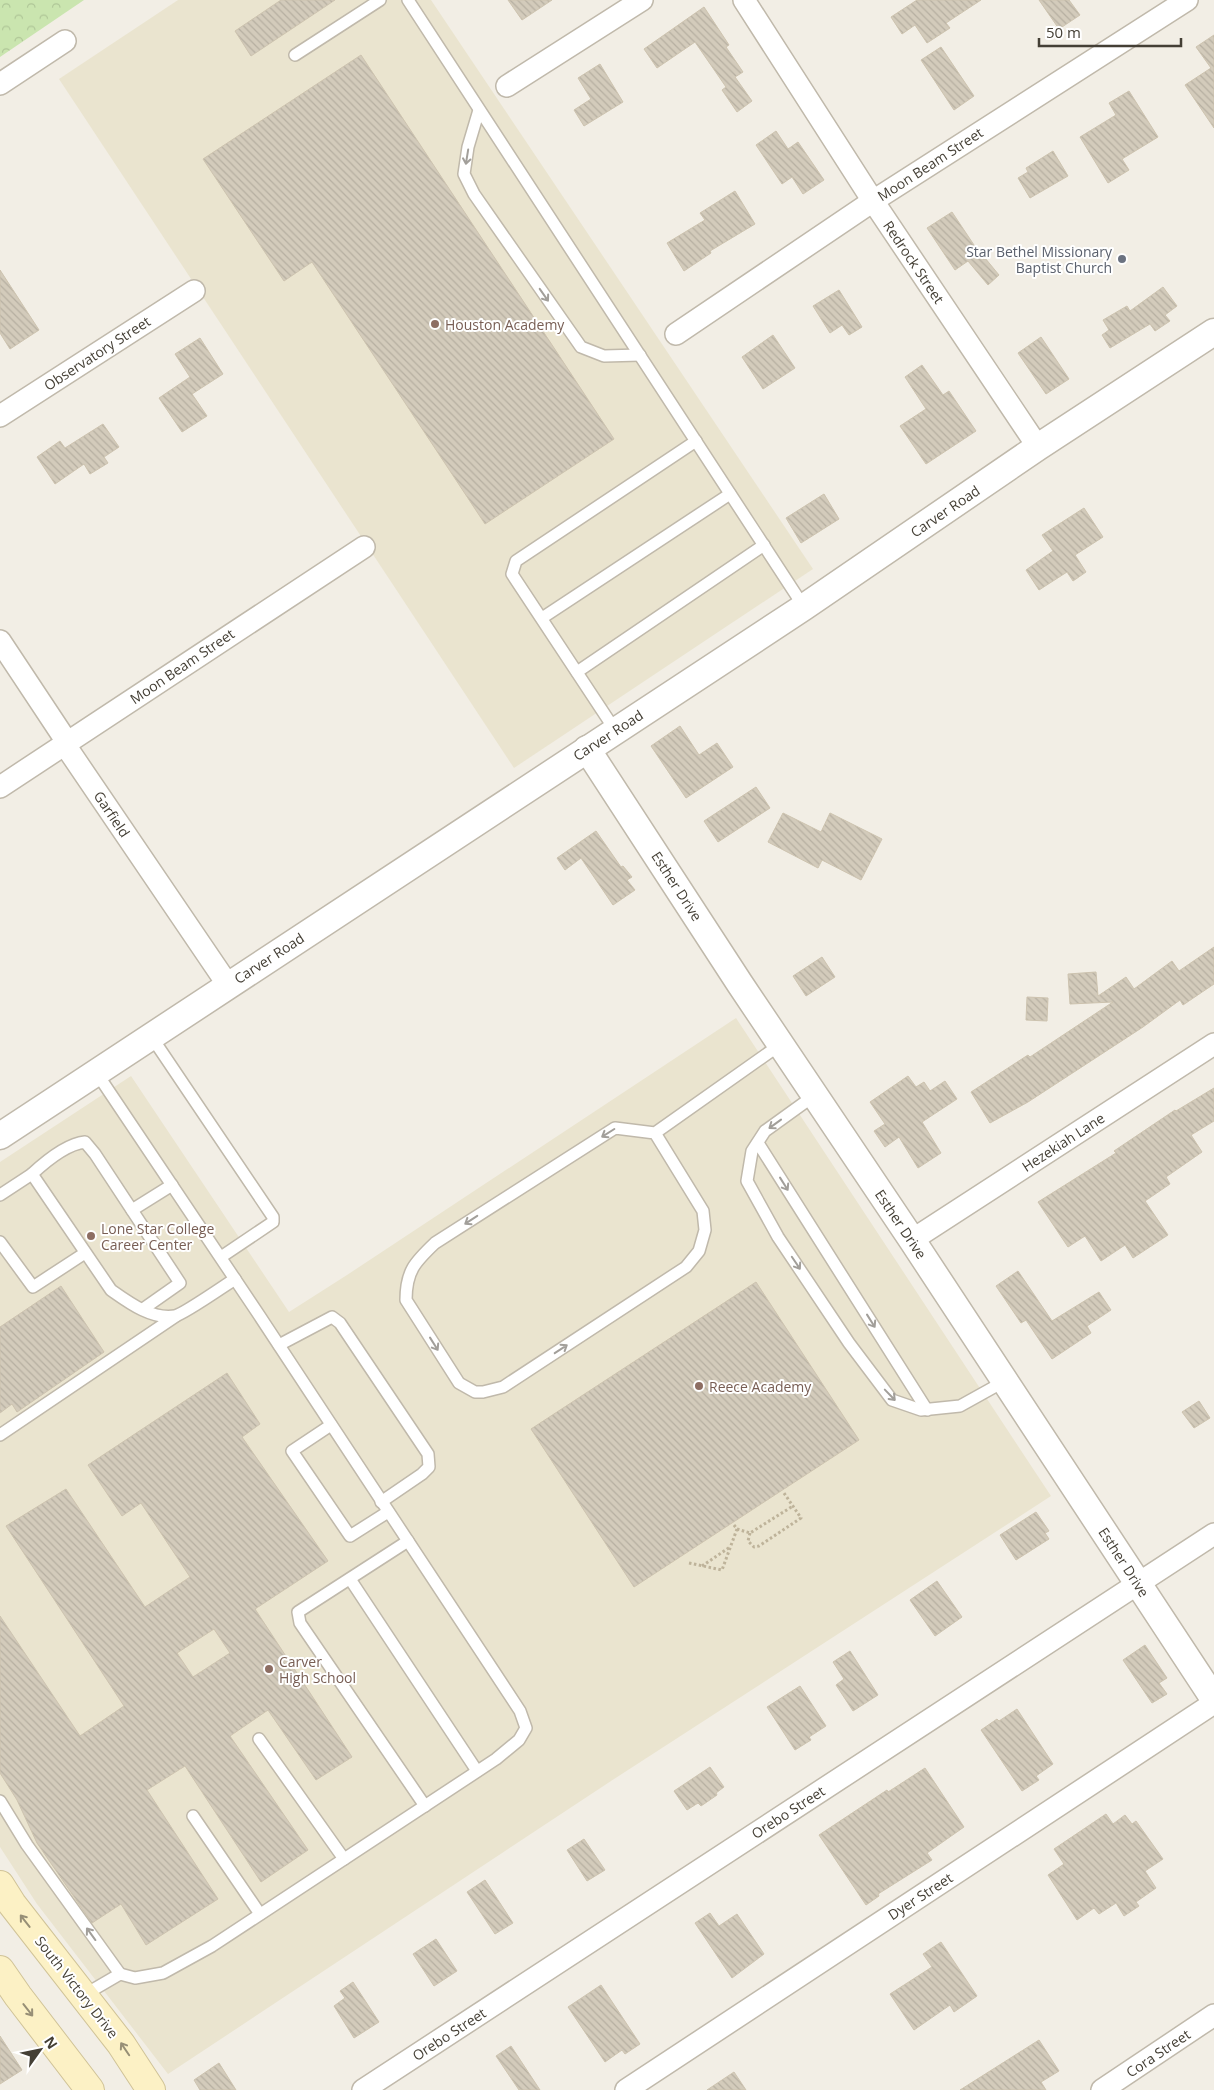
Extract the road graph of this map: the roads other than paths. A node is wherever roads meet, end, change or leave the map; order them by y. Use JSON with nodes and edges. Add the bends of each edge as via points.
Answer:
{"nodes":[{"id":1,"x":380,"y":0,"type":"edge"},
{"id":2,"x":408,"y":0,"type":"edge"},
{"id":3,"x":642,"y":0,"type":"edge"},
{"id":4,"x":744,"y":0,"type":"edge"},
{"id":5,"x":1187,"y":0,"type":"edge"},
{"id":6,"x":64,"y":41,"type":"dead end"},
{"id":7,"x":295,"y":56,"type":"dead end"},
{"id":8,"x":0,"y":84,"type":"edge"},
{"id":9,"x":507,"y":86,"type":"dead end"},
{"id":10,"x":479,"y":110,"type":"junction"},
{"id":11,"x":873,"y":201,"type":"junction"},
{"id":12,"x":194,"y":291,"type":"dead end"},
{"id":13,"x":1214,"y":332,"type":"edge"},
{"id":14,"x":676,"y":334,"type":"dead end"},
{"id":15,"x":640,"y":355,"type":"junction"},
{"id":16,"x":0,"y":416,"type":"edge"},
{"id":17,"x":696,"y":441,"type":"junction"},
{"id":18,"x":1038,"y":447,"type":"junction"},
{"id":19,"x":730,"y":494,"type":"junction"},
{"id":20,"x":764,"y":546,"type":"junction"},
{"id":21,"x":364,"y":547,"type":"dead end"},
{"id":22,"x":804,"y":607,"type":"junction"},
{"id":23,"x":542,"y":618,"type":"junction"},
{"id":24,"x":0,"y":641,"type":"edge"},
{"id":25,"x":576,"y":672,"type":"junction"},
{"id":26,"x":615,"y":730,"type":"junction"},
{"id":27,"x":65,"y":745,"type":"junction"},
{"id":28,"x":587,"y":749,"type":"junction"},
{"id":29,"x":0,"y":787,"type":"edge"},
{"id":30,"x":228,"y":985,"type":"junction"},
{"id":31,"x":151,"y":1036,"type":"junction"},
{"id":32,"x":781,"y":1044,"type":"junction"},
{"id":33,"x":1214,"y":1044,"type":"edge"},
{"id":34,"x":96,"y":1072,"type":"junction"},
{"id":35,"x":815,"y":1095,"type":"junction"},
{"id":36,"x":655,"y":1133,"type":"junction"},
{"id":37,"x":0,"y":1136,"type":"edge"},
{"id":38,"x":758,"y":1143,"type":"junction"},
{"id":39,"x":32,"y":1174,"type":"junction"},
{"id":40,"x":172,"y":1185,"type":"junction"},
{"id":41,"x":0,"y":1195,"type":"edge"},
{"id":42,"x":132,"y":1210,"type":"junction"},
{"id":43,"x":912,"y":1240,"type":"junction"},
{"id":44,"x":0,"y":1242,"type":"edge"},
{"id":45,"x":85,"y":1253,"type":"junction"},
{"id":46,"x":220,"y":1257,"type":"junction"},
{"id":47,"x":235,"y":1279,"type":"junction"},
{"id":48,"x":143,"y":1309,"type":"junction"},
{"id":49,"x":176,"y":1316,"type":"junction"},
{"id":50,"x":278,"y":1345,"type":"junction"},
{"id":51,"x":1005,"y":1381,"type":"junction"},
{"id":52,"x":927,"y":1410,"type":"junction"},
{"id":53,"x":331,"y":1425,"type":"junction"},
{"id":54,"x":0,"y":1435,"type":"edge"},
{"id":55,"x":385,"y":1507,"type":"junction"},
{"id":56,"x":1214,"y":1534,"type":"edge"},
{"id":57,"x":408,"y":1542,"type":"junction"},
{"id":58,"x":350,"y":1579,"type":"junction"},
{"id":59,"x":1138,"y":1584,"type":"junction"},
{"id":60,"x":1214,"y":1701,"type":"edge"},
{"id":61,"x":259,"y":1739,"type":"dead end"},
{"id":62,"x":477,"y":1771,"type":"junction"},
{"id":63,"x":0,"y":1801,"type":"edge"},
{"id":64,"x":425,"y":1806,"type":"junction"},
{"id":65,"x":193,"y":1816,"type":"dead end"},
{"id":66,"x":344,"y":1859,"type":"junction"},
{"id":67,"x":0,"y":1885,"type":"edge"},
{"id":68,"x":260,"y":1914,"type":"junction"},
{"id":69,"x":0,"y":1970,"type":"edge"},
{"id":70,"x":120,"y":1974,"type":"junction"},
{"id":71,"x":84,"y":1995,"type":"junction"},
{"id":72,"x":1214,"y":2015,"type":"edge"},
{"id":73,"x":90,"y":2090,"type":"edge"},
{"id":74,"x":152,"y":2090,"type":"edge"},
{"id":75,"x":363,"y":2090,"type":"edge"},
{"id":76,"x":626,"y":2090,"type":"edge"},
{"id":77,"x":1102,"y":2090,"type":"edge"}],
"edges":[{"from":1,"to":7,"type":"lane"},
{"from":2,"to":10,"type":"lane"},
{"from":3,"to":9,"type":"street"},
{"from":4,"to":11,"type":"street","name":"Redrock Street"},
{"from":5,"to":11,"type":"street","name":"Moon Beam Street"},
{"from":6,"to":8,"type":"street"},
{"from":10,"to":15,"type":"lane"},
{"from":10,"to":15,"type":"lane","one_way":true,"via":[[464,174],[474,194],[580,347],[604,356]]},
{"from":11,"to":14,"type":"street","name":"Moon Beam Street"},
{"from":11,"to":18,"type":"street","name":"Redrock Street"},
{"from":12,"to":16,"type":"street","name":"Observatory Street"},
{"from":13,"to":18,"type":"street","name":"Carver Road"},
{"from":15,"to":17,"type":"lane"},
{"from":17,"to":19,"type":"lane"},
{"from":17,"to":23,"type":"lane","via":[[516,560],[512,574]]},
{"from":18,"to":22,"type":"street","name":"Carver Road"},
{"from":19,"to":20,"type":"lane"},
{"from":19,"to":23,"type":"lane"},
{"from":20,"to":22,"type":"lane"},
{"from":20,"to":25,"type":"lane"},
{"from":21,"to":27,"type":"street","name":"Moon Beam Street"},
{"from":22,"to":26,"type":"street","name":"Carver Road"},
{"from":23,"to":25,"type":"lane"},
{"from":24,"to":27,"type":"street","name":"Garfield","via":[[63,736]]},
{"from":25,"to":26,"type":"lane"},
{"from":26,"to":28,"type":"street","name":"Carver Road"},
{"from":27,"to":29,"type":"street","name":"Moon Beam Street"},
{"from":27,"to":30,"type":"street","name":"Garfield"},
{"from":28,"to":30,"type":"street","name":"Carver Road"},
{"from":28,"to":32,"type":"street","name":"Esther Drive"},
{"from":30,"to":31,"type":"street","name":"Carver Road"},
{"from":31,"to":34,"type":"street","name":"Carver Road"},
{"from":31,"to":46,"type":"lane","via":[[274,1218],[273,1222]]},
{"from":32,"to":35,"type":"street","name":"Esther Drive"},
{"from":32,"to":36,"type":"lane"},
{"from":33,"to":43,"type":"street","name":"Hezekiah Lane"},
{"from":34,"to":37,"type":"street","name":"Carver Road"},
{"from":34,"to":40,"type":"lane"},
{"from":35,"to":38,"type":"lane","one_way":true,"via":[[765,1131]]},
{"from":35,"to":43,"type":"street","name":"Esther Drive"},
{"from":36,"to":36,"type":"lane","one_way":true,"via":[[615,1128],[435,1243],[416,1262],[406,1286],[406,1300],[459,1383],[475,1392],[502,1387],[686,1267],[699,1250],[705,1230],[703,1210]]},
{"from":38,"to":52,"type":"lane","one_way":true},
{"from":38,"to":52,"type":"lane","one_way":true,"via":[[752,1151],[747,1180],[778,1237],[892,1400]]},
{"from":39,"to":41,"type":"lane"},
{"from":39,"to":42,"type":"lane","via":[[75,1143],[85,1142]]},
{"from":39,"to":45,"type":"lane"},
{"from":40,"to":42,"type":"lane"},
{"from":40,"to":46,"type":"lane"},
{"from":42,"to":48,"type":"lane","via":[[180,1283]]},
{"from":43,"to":51,"type":"street","name":"Esther Drive"},
{"from":44,"to":45,"type":"lane","via":[[33,1287]]},
{"from":45,"to":48,"type":"lane","via":[[111,1290]]},
{"from":46,"to":47,"type":"lane"},
{"from":47,"to":49,"type":"lane"},
{"from":47,"to":50,"type":"lane"},
{"from":48,"to":49,"type":"lane","via":[[156,1315]]},
{"from":49,"to":54,"type":"lane"},
{"from":50,"to":53,"type":"lane"},
{"from":50,"to":55,"type":"lane","via":[[332,1317],[340,1323],[428,1454],[429,1467]]},
{"from":51,"to":52,"type":"lane","via":[[960,1406]]},
{"from":51,"to":59,"type":"street","name":"Esther Drive"},
{"from":53,"to":55,"type":"lane"},
{"from":53,"to":55,"type":"lane","via":[[292,1451],[350,1536]]},
{"from":55,"to":57,"type":"lane"},
{"from":56,"to":59,"type":"street","name":"Orebo Street"},
{"from":57,"to":58,"type":"lane"},
{"from":57,"to":62,"type":"lane","via":[[520,1711],[526,1728],[519,1740]]},
{"from":58,"to":62,"type":"lane"},
{"from":58,"to":64,"type":"lane","via":[[298,1612],[300,1623]]},
{"from":59,"to":60,"type":"street","name":"Esther Drive"},
{"from":59,"to":75,"type":"street","name":"Orebo Street"},
{"from":60,"to":76,"type":"street","name":"Dyer Street"},
{"from":61,"to":66,"type":"lane"},
{"from":62,"to":64,"type":"lane"},
{"from":70,"to":63,"type":"lane","one_way":true,"via":[[27,1845]]},
{"from":64,"to":66,"type":"lane"},
{"from":65,"to":68,"type":"lane"},
{"from":66,"to":68,"type":"lane"},
{"from":71,"to":67,"type":"main road","name":"South Victory Drive","one_way":true},
{"from":68,"to":70,"type":"lane","via":[[212,1946],[162,1973],[136,1978]]},
{"from":69,"to":73,"type":"main road","one_way":true},
{"from":70,"to":71,"type":"lane"},
{"from":74,"to":71,"type":"main road","name":"South Victory Drive","one_way":true},
{"from":72,"to":77,"type":"street","name":"Cora Street"}]}
